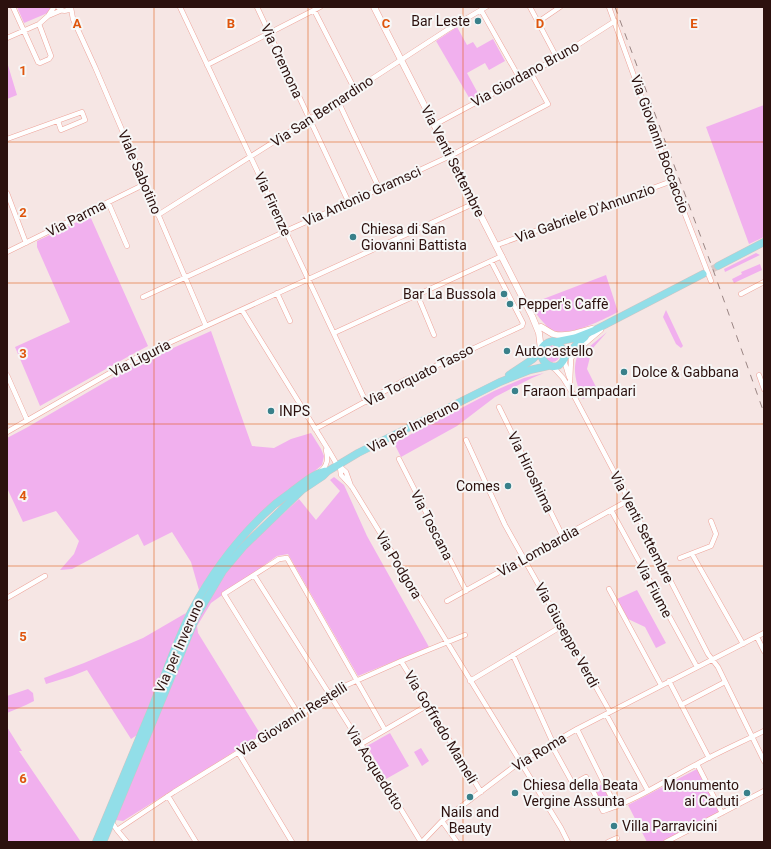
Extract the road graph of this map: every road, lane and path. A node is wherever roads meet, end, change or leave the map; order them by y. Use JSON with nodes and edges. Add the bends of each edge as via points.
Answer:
{"nodes":[{"id":1,"x":13,"y":7,"type":"edge"},
{"id":2,"x":54,"y":7,"type":"edge"},
{"id":3,"x":71,"y":7,"type":"edge"},
{"id":4,"x":180,"y":7,"type":"edge"},
{"id":5,"x":257,"y":7,"type":"edge"},
{"id":6,"x":320,"y":7,"type":"edge"},
{"id":7,"x":374,"y":7,"type":"edge"},
{"id":8,"x":486,"y":7,"type":"edge"},
{"id":9,"x":530,"y":7,"type":"edge"},
{"id":10,"x":560,"y":7,"type":"edge"},
{"id":11,"x":609,"y":7,"type":"edge"},
{"id":12,"x":62,"y":10,"type":"edge"},
{"id":13,"x":314,"y":10,"type":"junction"},
{"id":14,"x":481,"y":10,"type":"junction"},
{"id":15,"x":48,"y":16,"type":"junction"},
{"id":16,"x":72,"y":19,"type":"junction"},
{"id":17,"x":615,"y":21,"type":"junction"},
{"id":18,"x":538,"y":22,"type":"junction"},
{"id":19,"x":38,"y":24,"type":"junction"},
{"id":20,"x":24,"y":30,"type":"junction"},
{"id":21,"x":269,"y":33,"type":"junction"},
{"id":22,"x":7,"y":38,"type":"edge"},
{"id":23,"x":558,"y":58,"type":"junction"},
{"id":24,"x":401,"y":60,"type":"junction"},
{"id":25,"x":207,"y":66,"type":"junction"},
{"id":26,"x":531,"y":73,"type":"junction"},
{"id":27,"x":520,"y":79,"type":"junction"},
{"id":28,"x":355,"y":90,"type":"junction"},
{"id":29,"x":338,"y":101,"type":"junction"},
{"id":30,"x":310,"y":119,"type":"junction"},
{"id":31,"x":58,"y":121,"type":"junction"},
{"id":32,"x":434,"y":125,"type":"junction"},
{"id":33,"x":7,"y":139,"type":"edge"},
{"id":34,"x":450,"y":156,"type":"junction"},
{"id":35,"x":251,"y":157,"type":"junction"},
{"id":36,"x":672,"y":180,"type":"junction"},
{"id":37,"x":145,"y":184,"type":"junction"},
{"id":38,"x":380,"y":188,"type":"junction"},
{"id":39,"x":7,"y":193,"type":"edge"},
{"id":40,"x":108,"y":202,"type":"junction"},
{"id":41,"x":349,"y":203,"type":"junction"},
{"id":42,"x":475,"y":203,"type":"junction"},
{"id":43,"x":158,"y":215,"type":"junction"},
{"id":44,"x":285,"y":231,"type":"junction"},
{"id":45,"x":26,"y":243,"type":"junction"},
{"id":46,"x":763,"y":244,"type":"edge"},
{"id":47,"x":497,"y":245,"type":"junction"},
{"id":48,"x":127,"y":246,"type":"dead end"},
{"id":49,"x":7,"y":252,"type":"edge"},
{"id":50,"x":502,"y":256,"type":"junction"},
{"id":51,"x":491,"y":261,"type":"junction"},
{"id":52,"x":718,"y":266,"type":"tunnel mouth"},
{"id":53,"x":703,"y":274,"type":"tunnel mouth"},
{"id":54,"x":186,"y":277,"type":"junction"},
{"id":55,"x":308,"y":279,"type":"junction"},
{"id":56,"x":711,"y":281,"type":"dead end"},
{"id":57,"x":764,"y":282,"type":"edge"},
{"id":58,"x":277,"y":293,"type":"junction"},
{"id":59,"x":417,"y":294,"type":"junction"},
{"id":60,"x":741,"y":294,"type":"dead end"},
{"id":61,"x":143,"y":297,"type":"dead end"},
{"id":62,"x":242,"y":310,"type":"junction"},
{"id":63,"x":532,"y":316,"type":"junction"},
{"id":64,"x":290,"y":320,"type":"dead end"},
{"id":65,"x":607,"y":324,"type":"junction"},
{"id":66,"x":206,"y":326,"type":"junction"},
{"id":67,"x":541,"y":327,"type":"junction"},
{"id":68,"x":593,"y":332,"type":"junction"},
{"id":69,"x":334,"y":333,"type":"junction"},
{"id":70,"x":434,"y":335,"type":"dead end"},
{"id":71,"x":554,"y":341,"type":"junction"},
{"id":72,"x":541,"y":350,"type":"junction"},
{"id":73,"x":564,"y":359,"type":"junction"},
{"id":74,"x":550,"y":366,"type":"junction"},
{"id":75,"x":7,"y":375,"type":"edge"},
{"id":76,"x":759,"y":375,"type":"dead end"},
{"id":77,"x":500,"y":382,"type":"junction"},
{"id":78,"x":570,"y":383,"type":"junction"},
{"id":79,"x":764,"y":389,"type":"edge"},
{"id":80,"x":573,"y":394,"type":"junction"},
{"id":81,"x":366,"y":402,"type":"junction"},
{"id":82,"x":499,"y":407,"type":"dead end"},
{"id":83,"x":27,"y":420,"type":"junction"},
{"id":84,"x":315,"y":429,"type":"junction"},
{"id":85,"x":7,"y":432,"type":"edge"},
{"id":86,"x":466,"y":440,"type":"dead end"},
{"id":87,"x":324,"y":444,"type":"junction"},
{"id":88,"x":399,"y":459,"type":"dead end"},
{"id":89,"x":338,"y":466,"type":"junction"},
{"id":90,"x":328,"y":471,"type":"junction"},
{"id":91,"x":318,"y":474,"type":"junction"},
{"id":92,"x":629,"y":500,"type":"junction"},
{"id":93,"x":612,"y":510,"type":"junction"},
{"id":94,"x":711,"y":521,"type":"dead end"},
{"id":95,"x":562,"y":537,"type":"junction"},
{"id":96,"x":692,"y":554,"type":"junction"},
{"id":97,"x":524,"y":558,"type":"junction"},
{"id":98,"x":680,"y":558,"type":"dead end"},
{"id":99,"x":254,"y":575,"type":"junction"},
{"id":100,"x":45,"y":576,"type":"dead end"},
{"id":101,"x":609,"y":589,"type":"dead end"},
{"id":102,"x":466,"y":591,"type":"junction"},
{"id":103,"x":7,"y":598,"type":"edge"},
{"id":104,"x":447,"y":601,"type":"dead end"},
{"id":105,"x":562,"y":626,"type":"junction"},
{"id":106,"x":764,"y":633,"type":"edge"},
{"id":107,"x":465,"y":635,"type":"dead end"},
{"id":108,"x":757,"y":636,"type":"junction"},
{"id":109,"x":446,"y":642,"type":"junction"},
{"id":110,"x":743,"y":644,"type":"junction"},
{"id":111,"x":764,"y":651,"type":"edge"},
{"id":112,"x":512,"y":655,"type":"junction"},
{"id":113,"x":712,"y":660,"type":"junction"},
{"id":114,"x":401,"y":661,"type":"junction"},
{"id":115,"x":697,"y":668,"type":"junction"},
{"id":116,"x":357,"y":680,"type":"junction"},
{"id":117,"x":470,"y":681,"type":"junction"},
{"id":118,"x":669,"y":682,"type":"junction"},
{"id":119,"x":725,"y":682,"type":"junction"},
{"id":120,"x":661,"y":685,"type":"junction"},
{"id":121,"x":329,"y":694,"type":"junction"},
{"id":122,"x":428,"y":705,"type":"junction"},
{"id":123,"x":681,"y":705,"type":"junction"},
{"id":124,"x":608,"y":713,"type":"junction"},
{"id":125,"x":299,"y":715,"type":"junction"},
{"id":126,"x":577,"y":729,"type":"junction"},
{"id":127,"x":386,"y":730,"type":"junction"},
{"id":128,"x":764,"y":731,"type":"edge"},
{"id":129,"x":752,"y":737,"type":"junction"},
{"id":130,"x":552,"y":743,"type":"junction"},
{"id":131,"x":361,"y":744,"type":"junction"},
{"id":132,"x":238,"y":752,"type":"junction"},
{"id":133,"x":709,"y":758,"type":"junction"},
{"id":134,"x":764,"y":760,"type":"edge"},
{"id":135,"x":520,"y":762,"type":"junction"},
{"id":136,"x":697,"y":764,"type":"junction"},
{"id":137,"x":648,"y":791,"type":"junction"},
{"id":138,"x":764,"y":791,"type":"edge"},
{"id":139,"x":481,"y":792,"type":"junction"},
{"id":140,"x":168,"y":796,"type":"junction"},
{"id":141,"x":616,"y":807,"type":"junction"},
{"id":142,"x":722,"y":813,"type":"junction"},
{"id":143,"x":111,"y":821,"type":"junction"},
{"id":144,"x":442,"y":821,"type":"junction"},
{"id":145,"x":117,"y":830,"type":"junction"},
{"id":146,"x":616,"y":838,"type":"dead end"},
{"id":147,"x":96,"y":842,"type":"edge"},
{"id":148,"x":103,"y":842,"type":"edge"},
{"id":149,"x":127,"y":842,"type":"edge"},
{"id":150,"x":196,"y":842,"type":"edge"},
{"id":151,"x":292,"y":842,"type":"edge"},
{"id":152,"x":421,"y":842,"type":"edge"},
{"id":153,"x":457,"y":842,"type":"edge"},
{"id":154,"x":568,"y":842,"type":"edge"},
{"id":155,"x":608,"y":842,"type":"edge"},
{"id":156,"x":666,"y":842,"type":"edge"}],
"edges":[{"from":1,"to":20,"type":"street"},
{"from":2,"to":15,"type":"street"},
{"from":3,"to":12,"type":"street","via":[[69,10]]},
{"from":3,"to":16,"type":"street","name":"Viale Sabotino"},
{"from":4,"to":25,"type":"street","name":"Via Firenze"},
{"from":5,"to":21,"type":"street","name":"Via Cremona"},
{"from":6,"to":13,"type":"street"},
{"from":7,"to":24,"type":"street","name":"Via Venti Settembre"},
{"from":8,"to":14,"type":"street","name":"Via San Bernardino"},
{"from":9,"to":18,"type":"street"},
{"from":10,"to":18,"type":"street"},
{"from":11,"to":17,"type":"street","name":"Via Giovanni Boccaccio"},
{"from":12,"to":15,"type":"street"},
{"from":12,"to":16,"type":"street","name":"Viale Sabotino"},
{"from":13,"to":21,"type":"street"},
{"from":13,"to":28,"type":"street"},
{"from":14,"to":24,"type":"street","name":"Via San Bernardino"},
{"from":14,"to":27,"type":"street"},
{"from":15,"to":19,"type":"street"},
{"from":16,"to":37,"type":"street","name":"Viale Sabotino"},
{"from":17,"to":23,"type":"street","name":"Via Giordano Bruno"},
{"from":17,"to":36,"type":"street","name":"Via Giovanni Boccaccio"},
{"from":18,"to":23,"type":"street"},
{"from":19,"to":20,"type":"street"},
{"from":19,"to":20,"type":"street","via":[[51,56],[40,63]]},
{"from":20,"to":22,"type":"street"},
{"from":21,"to":25,"type":"street"},
{"from":21,"to":30,"type":"street","name":"Via Cremona"},
{"from":23,"to":26,"type":"street","name":"Via Giordano Bruno"},
{"from":24,"to":28,"type":"street","name":"Via San Bernardino"},
{"from":24,"to":32,"type":"street","name":"Via Venti Settembre"},
{"from":25,"to":35,"type":"street","name":"Via Firenze"},
{"from":26,"to":27,"type":"street","name":"Via Giordano Bruno"},
{"from":26,"to":34,"type":"street","name":"Via Antonio Gramsci","via":[[548,104]]},
{"from":27,"to":32,"type":"street","name":"Via Giordano Bruno"},
{"from":28,"to":29,"type":"street","name":"Via San Bernardino"},
{"from":29,"to":30,"type":"street","name":"Via San Bernardino"},
{"from":29,"to":38,"type":"street"},
{"from":30,"to":35,"type":"street","name":"Via San Bernardino"},
{"from":30,"to":41,"type":"street","name":"Via Cremona"},
{"from":31,"to":31,"type":"street","via":[[60,130],[85,120],[82,112]]},
{"from":31,"to":33,"type":"street"},
{"from":32,"to":34,"type":"street","name":"Via Venti Settembre"},
{"from":34,"to":38,"type":"street","name":"Via Antonio Gramsci"},
{"from":34,"to":42,"type":"street","name":"Via Venti Settembre"},
{"from":35,"to":43,"type":"street","name":"Via San Bernardino"},
{"from":35,"to":44,"type":"street","name":"Via Firenze"},
{"from":36,"to":47,"type":"street","name":"Via Gabriele D'Annunzio"},
{"from":36,"to":56,"type":"street","name":"Via Giovanni Boccaccio"},
{"from":37,"to":40,"type":"street","name":"Via Parma"},
{"from":37,"to":43,"type":"street","name":"Viale Sabotino"},
{"from":38,"to":41,"type":"street","name":"Via Antonio Gramsci"},
{"from":39,"to":45,"type":"street"},
{"from":40,"to":45,"type":"street","name":"Via Parma"},
{"from":40,"to":48,"type":"street"},
{"from":41,"to":44,"type":"street","name":"Via Antonio Gramsci"},
{"from":42,"to":47,"type":"street","name":"Via Venti Settembre"},
{"from":42,"to":55,"type":"street","name":"Via Liguria"},
{"from":43,"to":54,"type":"street","name":"Viale Sabotino"},
{"from":44,"to":54,"type":"street","name":"Via Antonio Gramsci"},
{"from":44,"to":55,"type":"street","name":"Via Firenze"},
{"from":45,"to":49,"type":"street","name":"Via Parma"},
{"from":46,"to":52,"type":"main road"},
{"from":47,"to":50,"type":"street","name":"Via Venti Settembre"},
{"from":50,"to":51,"type":"street","name":"Via Gabriele D'Annunzio"},
{"from":50,"to":63,"type":"street","name":"Via Venti Settembre"},
{"from":51,"to":59,"type":"street","name":"Via Gabriele D'Annunzio"},
{"from":51,"to":81,"type":"street","name":"Via Torquato Tasso","via":[[523,323],[522,326],[405,380]]},
{"from":53,"to":65,"type":"main road"},
{"from":54,"to":61,"type":"street","name":"Via Antonio Gramsci"},
{"from":54,"to":66,"type":"street","name":"Viale Sabotino"},
{"from":55,"to":58,"type":"street","name":"Via Liguria"},
{"from":55,"to":69,"type":"street","name":"Via Firenze"},
{"from":57,"to":60,"type":"street"},
{"from":58,"to":62,"type":"street","name":"Via Liguria"},
{"from":58,"to":64,"type":"street"},
{"from":59,"to":69,"type":"street","name":"Via Gabriele D'Annunzio"},
{"from":59,"to":70,"type":"street"},
{"from":62,"to":66,"type":"street","name":"Via Liguria"},
{"from":62,"to":84,"type":"street","name":"Via Podgora"},
{"from":63,"to":67,"type":"street","name":"Via Venti Settembre"},
{"from":63,"to":72,"type":"street","name":"Via Venti Settembre","via":[[539,332]]},
{"from":65,"to":67,"type":"street","via":[[563,335],[552,334]]},
{"from":65,"to":68,"type":"main road"},
{"from":65,"to":78,"type":"street","via":[[574,353],[571,359]]},
{"from":66,"to":83,"type":"street","name":"Via Liguria","via":[[136,358]]},
{"from":67,"to":71,"type":"street","name":"Via Venti Settembre"},
{"from":68,"to":71,"type":"main road"},
{"from":68,"to":73,"type":"main road","via":[[578,343]]},
{"from":69,"to":81,"type":"street","name":"Via Firenze"},
{"from":71,"to":72,"type":"main road","via":[[545,344]]},
{"from":71,"to":73,"type":"main road","via":[[564,352]]},
{"from":72,"to":74,"type":"main road","via":[[542,359]]},
{"from":72,"to":77,"type":"main road","name":"Via per Inveruno"},
{"from":73,"to":74,"type":"main road","via":[[559,365]]},
{"from":73,"to":78,"type":"street","name":"Via Venti Settembre"},
{"from":74,"to":77,"type":"main road","name":"Via per Inveruno","via":[[530,370]]},
{"from":74,"to":80,"type":"street","name":"Via Venti Settembre","via":[[563,378]]},
{"from":75,"to":83,"type":"street"},
{"from":76,"to":79,"type":"street"},
{"from":77,"to":89,"type":"main road","name":"Via per Inveruno","via":[[358,453]]},
{"from":78,"to":80,"type":"street","name":"Via Venti Settembre"},
{"from":80,"to":92,"type":"street","name":"Via Venti Settembre"},
{"from":81,"to":84,"type":"street","name":"Via Torquato Tasso"},
{"from":82,"to":95,"type":"street","name":"Via Hiroshima"},
{"from":83,"to":85,"type":"street","name":"Via Liguria"},
{"from":84,"to":87,"type":"street","name":"Via Podgora"},
{"from":86,"to":97,"type":"street","name":"Via Giuseppe Verdi","via":[[505,525]]},
{"from":87,"to":89,"type":"street","name":"Via Podgora"},
{"from":87,"to":91,"type":"street","via":[[328,459]]},
{"from":88,"to":102,"type":"street","name":"Via Toscana"},
{"from":89,"to":90,"type":"main road","name":"Via per Inveruno"},
{"from":89,"to":109,"type":"street","name":"Via Podgora","via":[[341,475],[352,487]]},
{"from":90,"to":91,"type":"main road","name":"Via per Inveruno"},
{"from":90,"to":143,"type":"main road","name":"Via per Inveruno","via":[[302,490],[244,546],[223,571],[197,615]]},
{"from":91,"to":147,"type":"main road","name":"Via per Inveruno","via":[[261,517],[229,554],[204,589],[180,636]]},
{"from":92,"to":93,"type":"street","name":"Via Lombardia"},
{"from":92,"to":113,"type":"street","name":"Via Venti Settembre"},
{"from":93,"to":95,"type":"street","name":"Via Lombardia"},
{"from":93,"to":115,"type":"street","name":"Via Fiume"},
{"from":94,"to":96,"type":"street","via":[[716,534],[711,546]]},
{"from":95,"to":97,"type":"street","name":"Via Lombardia"},
{"from":96,"to":98,"type":"street"},
{"from":96,"to":110,"type":"street"},
{"from":97,"to":102,"type":"street","name":"Via Lombardia"},
{"from":97,"to":105,"type":"street","name":"Via Giuseppe Verdi"},
{"from":99,"to":116,"type":"street","via":[[279,559],[287,558]]},
{"from":99,"to":121,"type":"street","name":"Via Acquedotto"},
{"from":99,"to":125,"type":"street","via":[[224,594]]},
{"from":100,"to":103,"type":"street"},
{"from":101,"to":120,"type":"street"},
{"from":102,"to":104,"type":"street","name":"Via Lombardia"},
{"from":105,"to":112,"type":"street"},
{"from":105,"to":124,"type":"street","name":"Via Giuseppe Verdi"},
{"from":106,"to":108,"type":"street","name":"Via Roma"},
{"from":107,"to":109,"type":"street","name":"Via Giovanni Restelli"},
{"from":108,"to":110,"type":"street","name":"Via Roma"},
{"from":108,"to":111,"type":"street"},
{"from":109,"to":114,"type":"street","name":"Via Giovanni Restelli"},
{"from":109,"to":117,"type":"street","name":"Via Podgora"},
{"from":110,"to":113,"type":"street","name":"Via Roma"},
{"from":112,"to":117,"type":"street"},
{"from":112,"to":130,"type":"street"},
{"from":113,"to":115,"type":"street","name":"Via Roma"},
{"from":113,"to":119,"type":"street","name":"Via Venti Settembre"},
{"from":114,"to":116,"type":"street","name":"Via Giovanni Restelli"},
{"from":114,"to":122,"type":"street","name":"Via Goffredo Mameli"},
{"from":115,"to":118,"type":"street","name":"Via Roma"},
{"from":116,"to":121,"type":"street","name":"Via Giovanni Restelli"},
{"from":116,"to":127,"type":"street"},
{"from":117,"to":135,"type":"street","name":"Via Podgora"},
{"from":118,"to":120,"type":"street","name":"Via Roma"},
{"from":118,"to":123,"type":"street"},
{"from":119,"to":123,"type":"street"},
{"from":119,"to":129,"type":"street","name":"Via Venti Settembre"},
{"from":120,"to":124,"type":"street","name":"Via Roma"},
{"from":121,"to":125,"type":"street","name":"Via Giovanni Restelli"},
{"from":121,"to":131,"type":"street","name":"Via Acquedotto"},
{"from":122,"to":127,"type":"street"},
{"from":122,"to":139,"type":"street","name":"Via Goffredo Mameli"},
{"from":123,"to":133,"type":"street"},
{"from":124,"to":126,"type":"street","name":"Via Roma"},
{"from":124,"to":137,"type":"street","name":"Via Giuseppe Verdi"},
{"from":125,"to":132,"type":"street","name":"Via Giovanni Restelli"},
{"from":126,"to":130,"type":"street","name":"Via Roma"},
{"from":126,"to":141,"type":"street"},
{"from":127,"to":131,"type":"street"},
{"from":128,"to":129,"type":"street"},
{"from":129,"to":133,"type":"street"},
{"from":129,"to":134,"type":"street","name":"Via Venti Settembre"},
{"from":130,"to":135,"type":"street","name":"Via Roma"},
{"from":130,"to":141,"type":"street","via":[[573,784],[586,777],[603,811]]},
{"from":131,"to":152,"type":"street","name":"Via Acquedotto"},
{"from":132,"to":140,"type":"street","name":"Via Giovanni Restelli"},
{"from":132,"to":151,"type":"street"},
{"from":133,"to":136,"type":"street"},
{"from":135,"to":139,"type":"street","name":"Via Roma"},
{"from":135,"to":154,"type":"street","name":"Via Podgora"},
{"from":136,"to":137,"type":"street"},
{"from":136,"to":142,"type":"street"},
{"from":137,"to":141,"type":"street"},
{"from":138,"to":142,"type":"street"},
{"from":139,"to":144,"type":"street","name":"Via Roma"},
{"from":140,"to":145,"type":"street","name":"Via Giovanni Restelli"},
{"from":140,"to":150,"type":"street"},
{"from":142,"to":156,"type":"street"},
{"from":143,"to":145,"type":"street"},
{"from":143,"to":148,"type":"main road","name":"Via per Inveruno"},
{"from":144,"to":152,"type":"street","name":"Via Roma"},
{"from":144,"to":153,"type":"street"},
{"from":145,"to":149,"type":"street"},
{"from":146,"to":155,"type":"street"}]}
